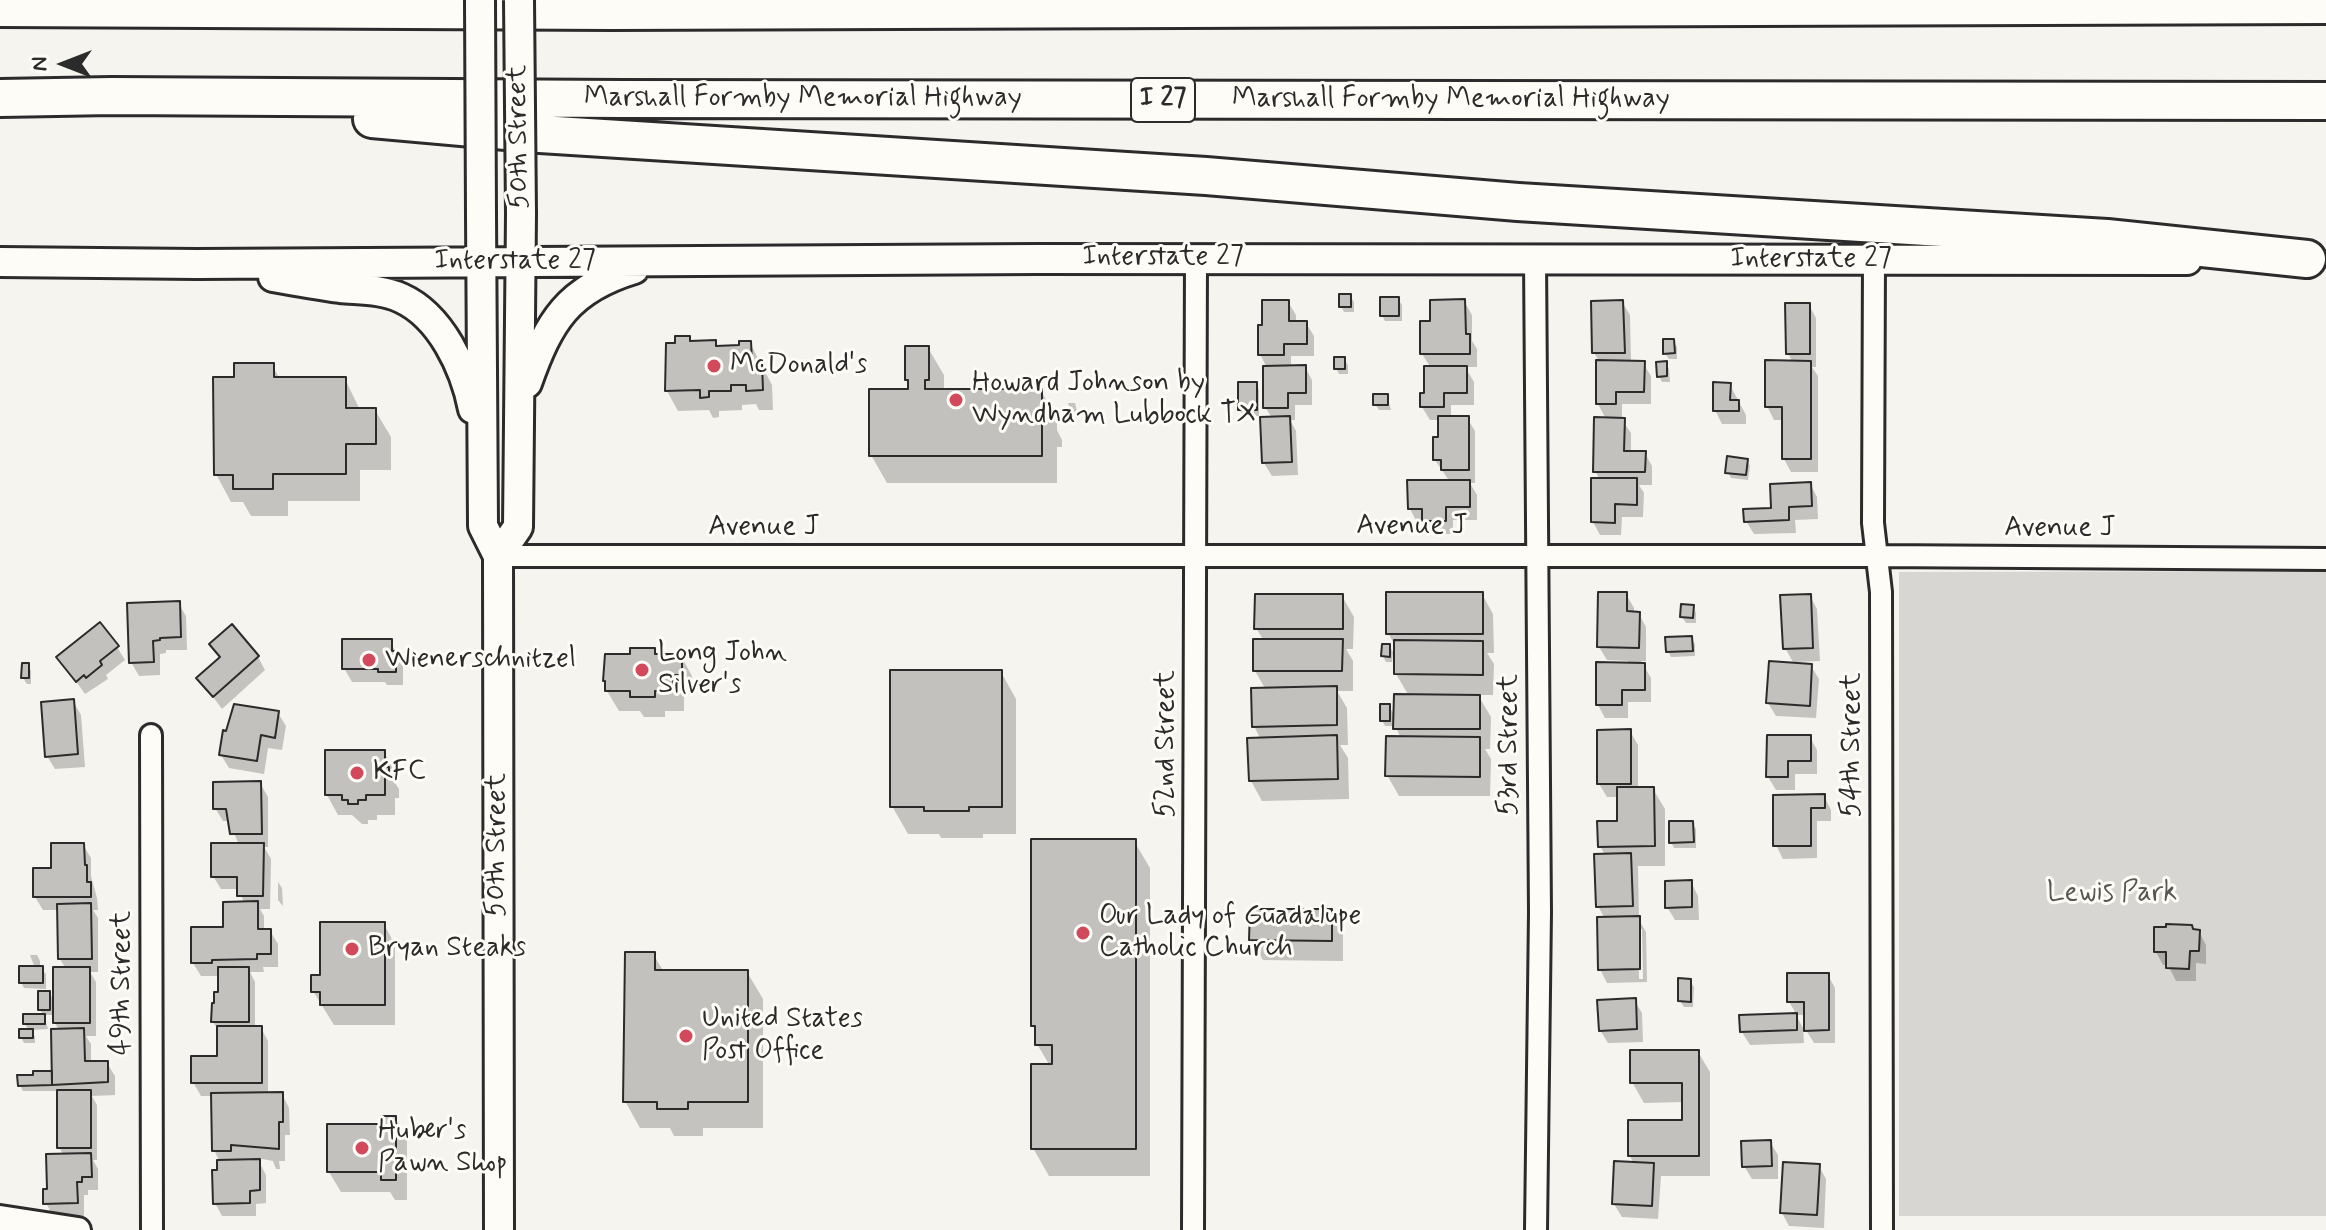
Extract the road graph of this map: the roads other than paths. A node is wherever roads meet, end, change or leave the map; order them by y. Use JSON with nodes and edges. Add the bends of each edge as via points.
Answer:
{"nodes":[{"id":1,"x":480,"y":0,"type":"edge"},
{"id":2,"x":519,"y":0,"type":"edge"},
{"id":3,"x":2326,"y":5,"type":"edge"},
{"id":4,"x":0,"y":8,"type":"edge"},
{"id":5,"x":112,"y":96,"type":"junction"},
{"id":6,"x":0,"y":98,"type":"edge"},
{"id":7,"x":2326,"y":101,"type":"edge"},
{"id":8,"x":1196,"y":258,"type":"junction"},
{"id":9,"x":1535,"y":259,"type":"junction"},
{"id":10,"x":2316,"y":259,"type":"edge"},
{"id":11,"x":1874,"y":260,"type":"junction"},
{"id":12,"x":679,"y":261,"type":"junction"},
{"id":13,"x":0,"y":262,"type":"edge"},
{"id":14,"x":481,"y":262,"type":"junction"},
{"id":15,"x":521,"y":262,"type":"junction"},
{"id":16,"x":197,"y":264,"type":"junction"},
{"id":17,"x":520,"y":403,"type":"junction"},
{"id":18,"x":482,"y":461,"type":"junction"},
{"id":19,"x":1196,"y":555,"type":"junction"},
{"id":20,"x":1537,"y":555,"type":"junction"},
{"id":21,"x":498,"y":556,"type":"junction"},
{"id":22,"x":1877,"y":556,"type":"junction"},
{"id":23,"x":2326,"y":559,"type":"edge"},
{"id":24,"x":151,"y":735,"type":"dead end"},
{"id":25,"x":0,"y":1218,"type":"edge"},
{"id":26,"x":78,"y":1230,"type":"edge"},
{"id":27,"x":152,"y":1230,"type":"edge"},
{"id":28,"x":499,"y":1230,"type":"edge"},
{"id":29,"x":1193,"y":1230,"type":"edge"},
{"id":30,"x":1536,"y":1230,"type":"edge"},
{"id":31,"x":1882,"y":1230,"type":"edge"}],
"edges":[{"from":1,"to":14,"type":"main road","name":"50th Street","bridge":true},
{"from":2,"to":15,"type":"main road","name":"50th Street","bridge":true},
{"from":3,"to":4,"type":"highway"},
{"from":5,"to":6,"type":"highway","name":"Marshall Formby Memorial Highway","number":"I 27"},
{"from":5,"to":7,"type":"highway","name":"Marshall Formby Memorial Highway","number":"I 27"},
{"from":5,"to":10,"type":"highway","via":[[540,134],[2107,238]]},
{"from":8,"to":9,"type":"main road","name":"Interstate 27"},
{"from":8,"to":12,"type":"main road","name":"Interstate 27"},
{"from":8,"to":19,"type":"street","name":"52nd Street"},
{"from":9,"to":11,"type":"main road","name":"Interstate 27"},
{"from":9,"to":20,"type":"street","name":"53rd Street"},
{"from":10,"to":11,"type":"main road","name":"Interstate 27"},
{"from":11,"to":22,"type":"street","name":"54th Street"},
{"from":12,"to":15,"type":"main road","name":"Interstate 27"},
{"from":12,"to":17,"type":"main road","via":[[608,277],[565,306],[549,328]]},
{"from":13,"to":16,"type":"main road","name":"Interstate 27"},
{"from":14,"to":15,"type":"main road","name":"Interstate 27"},
{"from":14,"to":16,"type":"main road","name":"Interstate 27"},
{"from":14,"to":18,"type":"main road","name":"50th Street"},
{"from":15,"to":17,"type":"main road","name":"50th Street"},
{"from":16,"to":18,"type":"main road","via":[[402,298],[430,319],[460,367]]},
{"from":17,"to":21,"type":"main road","name":"50th Street","via":[[518,527]]},
{"from":18,"to":21,"type":"main road","name":"50th Street","via":[[483,526]]},
{"from":19,"to":20,"type":"street","name":"Avenue J"},
{"from":19,"to":21,"type":"street","name":"Avenue J"},
{"from":19,"to":29,"type":"street","name":"52nd Street"},
{"from":20,"to":22,"type":"street","name":"Avenue J"},
{"from":20,"to":30,"type":"street","name":"53rd Street"},
{"from":21,"to":28,"type":"main road","name":"50th Street"},
{"from":22,"to":23,"type":"street","name":"Avenue J"},
{"from":22,"to":31,"type":"street","name":"54th Street"},
{"from":24,"to":27,"type":"street","name":"49th Street"},
{"from":25,"to":26,"type":"street"}]}
